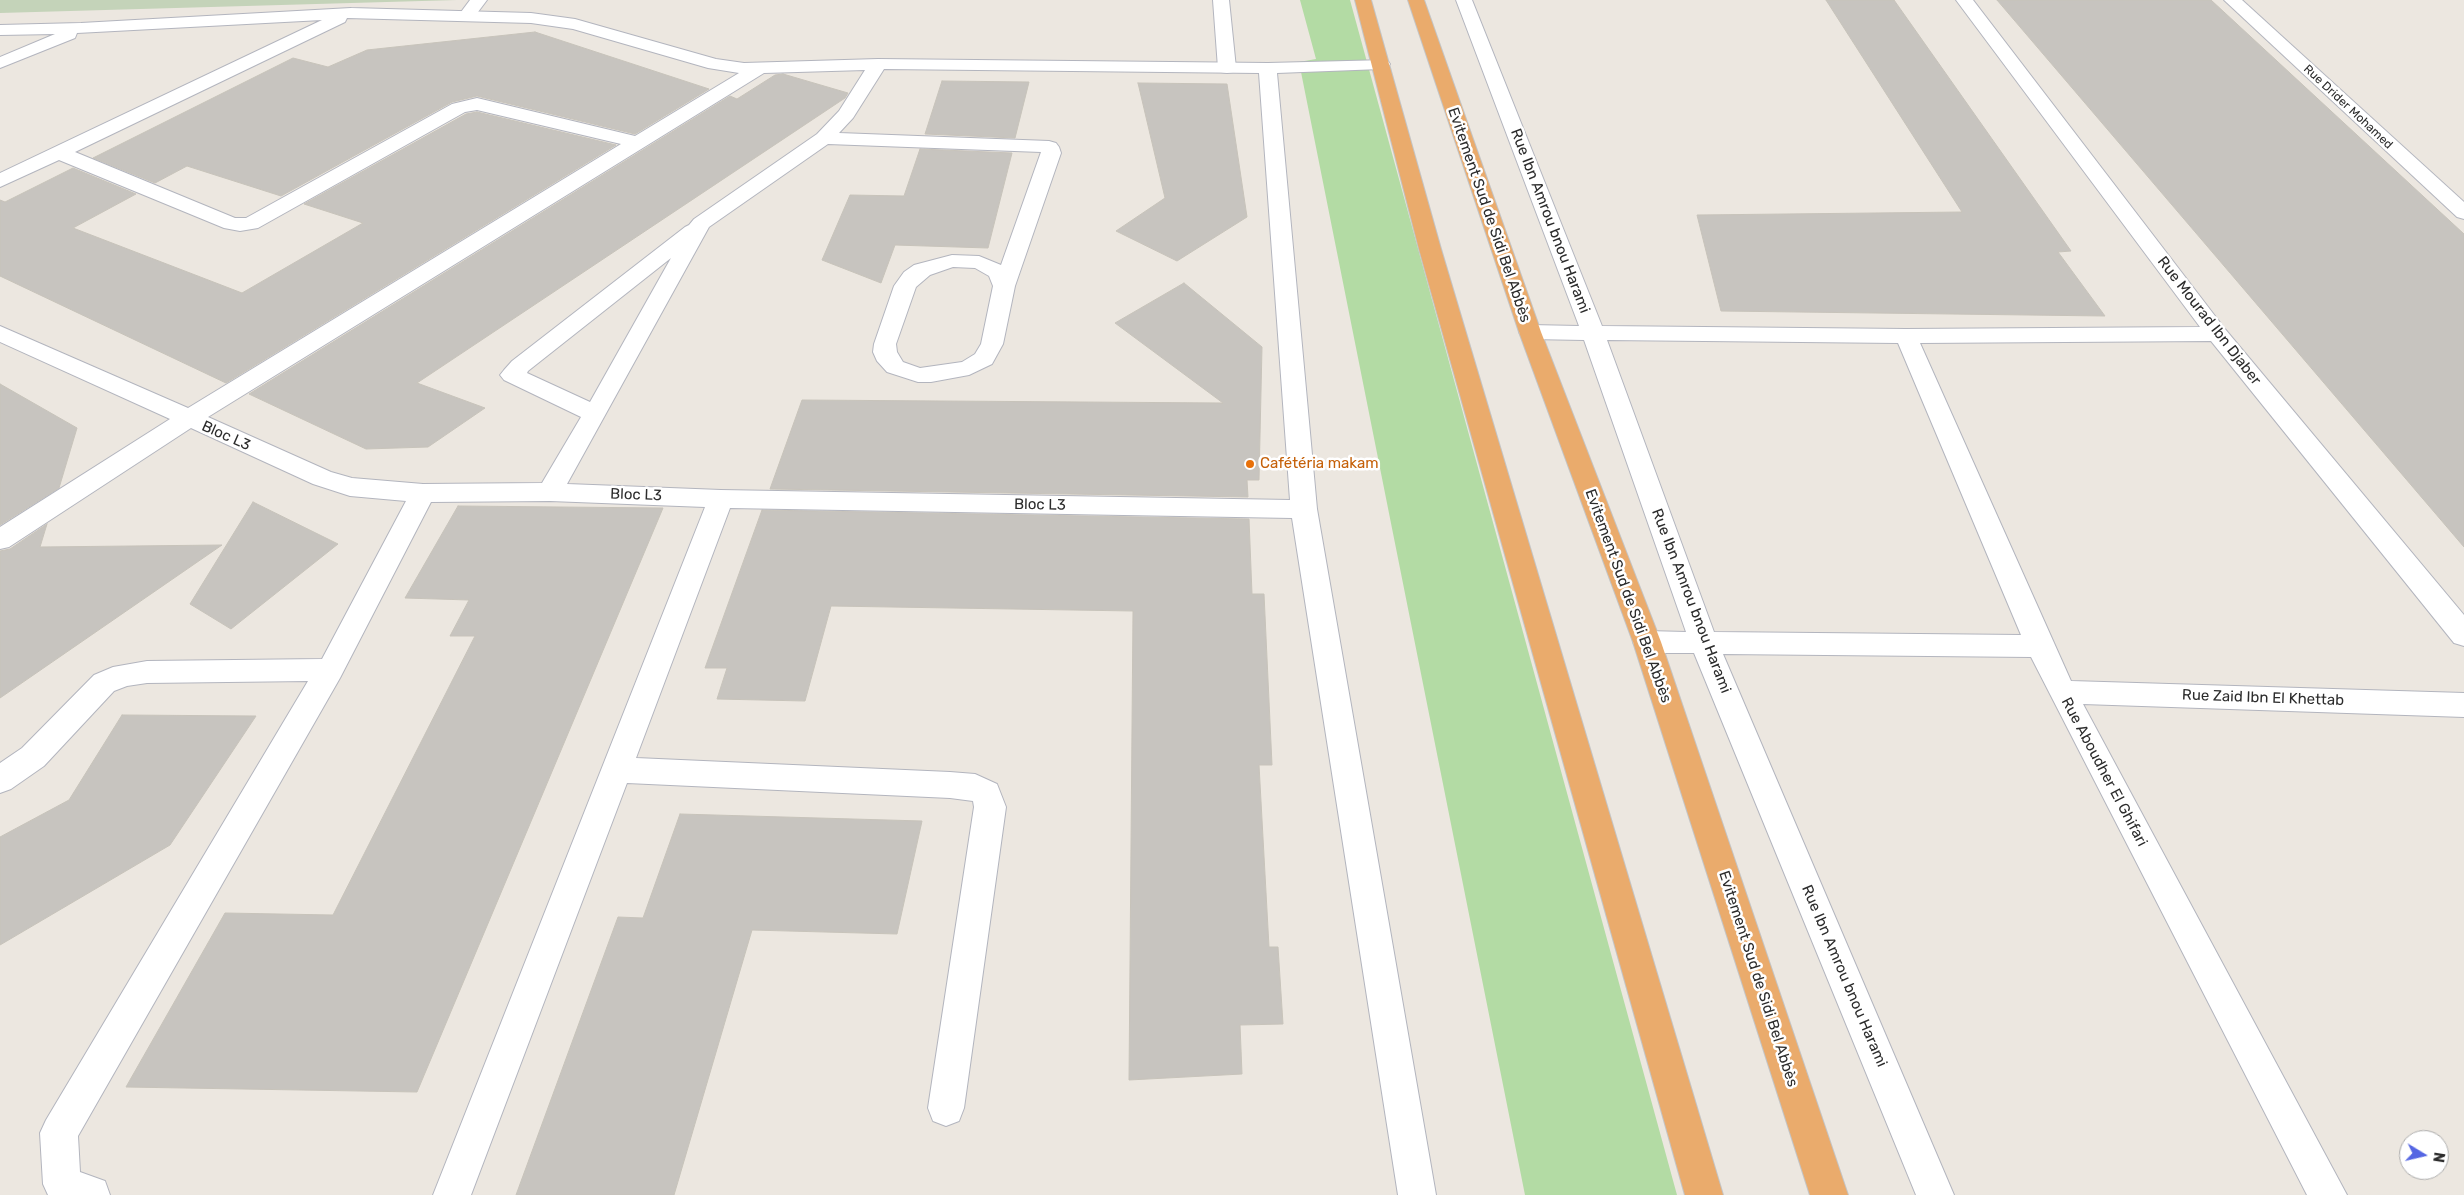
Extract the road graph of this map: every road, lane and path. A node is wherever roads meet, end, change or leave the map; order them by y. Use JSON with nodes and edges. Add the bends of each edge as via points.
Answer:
{"nodes":[{"id":1,"x":1220,"y":0,"type":"edge"},
{"id":2,"x":1363,"y":0,"type":"edge"},
{"id":3,"x":1416,"y":0,"type":"edge"},
{"id":4,"x":1464,"y":0,"type":"edge"},
{"id":5,"x":1964,"y":0,"type":"edge"},
{"id":6,"x":2232,"y":0,"type":"edge"},
{"id":7,"x":472,"y":8,"type":"edge"},
{"id":8,"x":351,"y":13,"type":"junction"},
{"id":9,"x":82,"y":28,"type":"junction"},
{"id":10,"x":0,"y":30,"type":"edge"},
{"id":11,"x":0,"y":63,"type":"edge"},
{"id":12,"x":878,"y":64,"type":"junction"},
{"id":13,"x":1381,"y":64,"type":"junction"},
{"id":14,"x":759,"y":68,"type":"junction"},
{"id":15,"x":1227,"y":68,"type":"junction"},
{"id":16,"x":1268,"y":68,"type":"junction"},
{"id":17,"x":824,"y":138,"type":"junction"},
{"id":18,"x":635,"y":142,"type":"junction"},
{"id":19,"x":59,"y":153,"type":"junction"},
{"id":20,"x":0,"y":181,"type":"edge"},
{"id":21,"x":2464,"y":213,"type":"edge"},
{"id":22,"x":701,"y":223,"type":"junction"},
{"id":23,"x":1004,"y":286,"type":"junction"},
{"id":24,"x":1530,"y":332,"type":"junction"},
{"id":25,"x":1593,"y":332,"type":"junction"},
{"id":26,"x":0,"y":334,"type":"edge"},
{"id":27,"x":2217,"y":334,"type":"junction"},
{"id":28,"x":1906,"y":336,"type":"junction"},
{"id":29,"x":596,"y":414,"type":"junction"},
{"id":30,"x":188,"y":419,"type":"junction"},
{"id":31,"x":550,"y":492,"type":"junction"},
{"id":32,"x":423,"y":493,"type":"junction"},
{"id":33,"x":721,"y":499,"type":"junction"},
{"id":34,"x":1304,"y":509,"type":"junction"},
{"id":35,"x":0,"y":540,"type":"edge"},
{"id":36,"x":2464,"y":635,"type":"edge"},
{"id":37,"x":1647,"y":642,"type":"junction"},
{"id":38,"x":1704,"y":642,"type":"junction"},
{"id":39,"x":2040,"y":646,"type":"junction"},
{"id":40,"x":330,"y":670,"type":"junction"},
{"id":41,"x":2062,"y":692,"type":"junction"},
{"id":42,"x":2464,"y":705,"type":"edge"},
{"id":43,"x":618,"y":770,"type":"junction"},
{"id":44,"x":0,"y":780,"type":"edge"},
{"id":45,"x":946,"y":1108,"type":"dead end"},
{"id":46,"x":91,"y":1195,"type":"edge"},
{"id":47,"x":452,"y":1195,"type":"edge"},
{"id":48,"x":1417,"y":1195,"type":"edge"},
{"id":49,"x":1704,"y":1195,"type":"edge"},
{"id":50,"x":1829,"y":1195,"type":"edge"},
{"id":51,"x":1935,"y":1195,"type":"edge"},
{"id":52,"x":2328,"y":1195,"type":"edge"}],
"edges":[{"from":1,"to":15,"type":"street"},
{"from":2,"to":13,"type":"highway"},
{"from":3,"to":24,"type":"highway","name":"Evitement Sud de Sidi Bel Abbès"},
{"from":4,"to":25,"type":"street","name":"Rue Ibn Amrou bnou Harami"},
{"from":5,"to":27,"type":"street","name":"Rue Mourad Ibn Djaber"},
{"from":6,"to":21,"type":"street","name":"Rue Drider Mohamed"},
{"from":7,"to":8,"type":"street"},
{"from":7,"to":14,"type":"street","via":[[554,20],[714,64]]},
{"from":8,"to":9,"type":"street"},
{"from":8,"to":19,"type":"street"},
{"from":9,"to":10,"type":"street"},
{"from":9,"to":11,"type":"street"},
{"from":12,"to":14,"type":"street"},
{"from":12,"to":15,"type":"street"},
{"from":12,"to":17,"type":"street","via":[[846,114]]},
{"from":13,"to":16,"type":"street"},
{"from":13,"to":49,"type":"highway","via":[[1430,249]]},
{"from":14,"to":18,"type":"street"},
{"from":15,"to":16,"type":"street"},
{"from":16,"to":34,"type":"street"},
{"from":17,"to":22,"type":"street"},
{"from":17,"to":23,"type":"street","via":[[1049,147],[1051,153]]},
{"from":18,"to":19,"type":"street","via":[[477,104],[459,108],[251,224],[240,225]]},
{"from":18,"to":30,"type":"street"},
{"from":19,"to":20,"type":"street"},
{"from":22,"to":29,"type":"street"},
{"from":22,"to":29,"type":"street","via":[[512,375]]},
{"from":23,"to":23,"type":"street","via":[[998,272],[979,262],[952,261],[917,274],[904,286],[885,344],[889,361],[918,375],[947,374],[978,363],[992,344]]},
{"from":24,"to":25,"type":"street"},
{"from":24,"to":37,"type":"highway","name":"Evitement Sud de Sidi Bel Abbès"},
{"from":25,"to":28,"type":"street"},
{"from":25,"to":38,"type":"street","name":"Rue Ibn Amrou bnou Harami"},
{"from":26,"to":30,"type":"street","name":"Bloc L3"},
{"from":27,"to":28,"type":"street"},
{"from":27,"to":36,"type":"street","name":"Rue Mourad Ibn Djaber"},
{"from":28,"to":39,"type":"street","name":"Rue Aboudher El Ghifari"},
{"from":29,"to":31,"type":"street"},
{"from":30,"to":32,"type":"street","name":"Bloc L3","via":[[322,478],[380,491]]},
{"from":30,"to":35,"type":"street"},
{"from":31,"to":32,"type":"street","name":"Bloc L3"},
{"from":31,"to":33,"type":"street","name":"Bloc L3"},
{"from":32,"to":40,"type":"street"},
{"from":33,"to":34,"type":"street","name":"Bloc L3"},
{"from":33,"to":43,"type":"street"},
{"from":34,"to":48,"type":"street"},
{"from":37,"to":38,"type":"street"},
{"from":37,"to":50,"type":"highway","name":"Evitement Sud de Sidi Bel Abbès"},
{"from":38,"to":39,"type":"street"},
{"from":38,"to":51,"type":"street","name":"Rue Ibn Amrou bnou Harami"},
{"from":39,"to":41,"type":"street","name":"Rue Aboudher El Ghifari"},
{"from":40,"to":44,"type":"street","via":[[123,675],[104,683],[33,757]]},
{"from":40,"to":46,"type":"street","via":[[59,1133],[62,1184]]},
{"from":41,"to":42,"type":"street","name":"Rue Zaid Ibn El Khettab"},
{"from":41,"to":52,"type":"street","name":"Rue Aboudher El Ghifari"},
{"from":43,"to":45,"type":"street","via":[[950,785],[975,787],[986,793],[990,807]]},
{"from":43,"to":47,"type":"street"}]}
